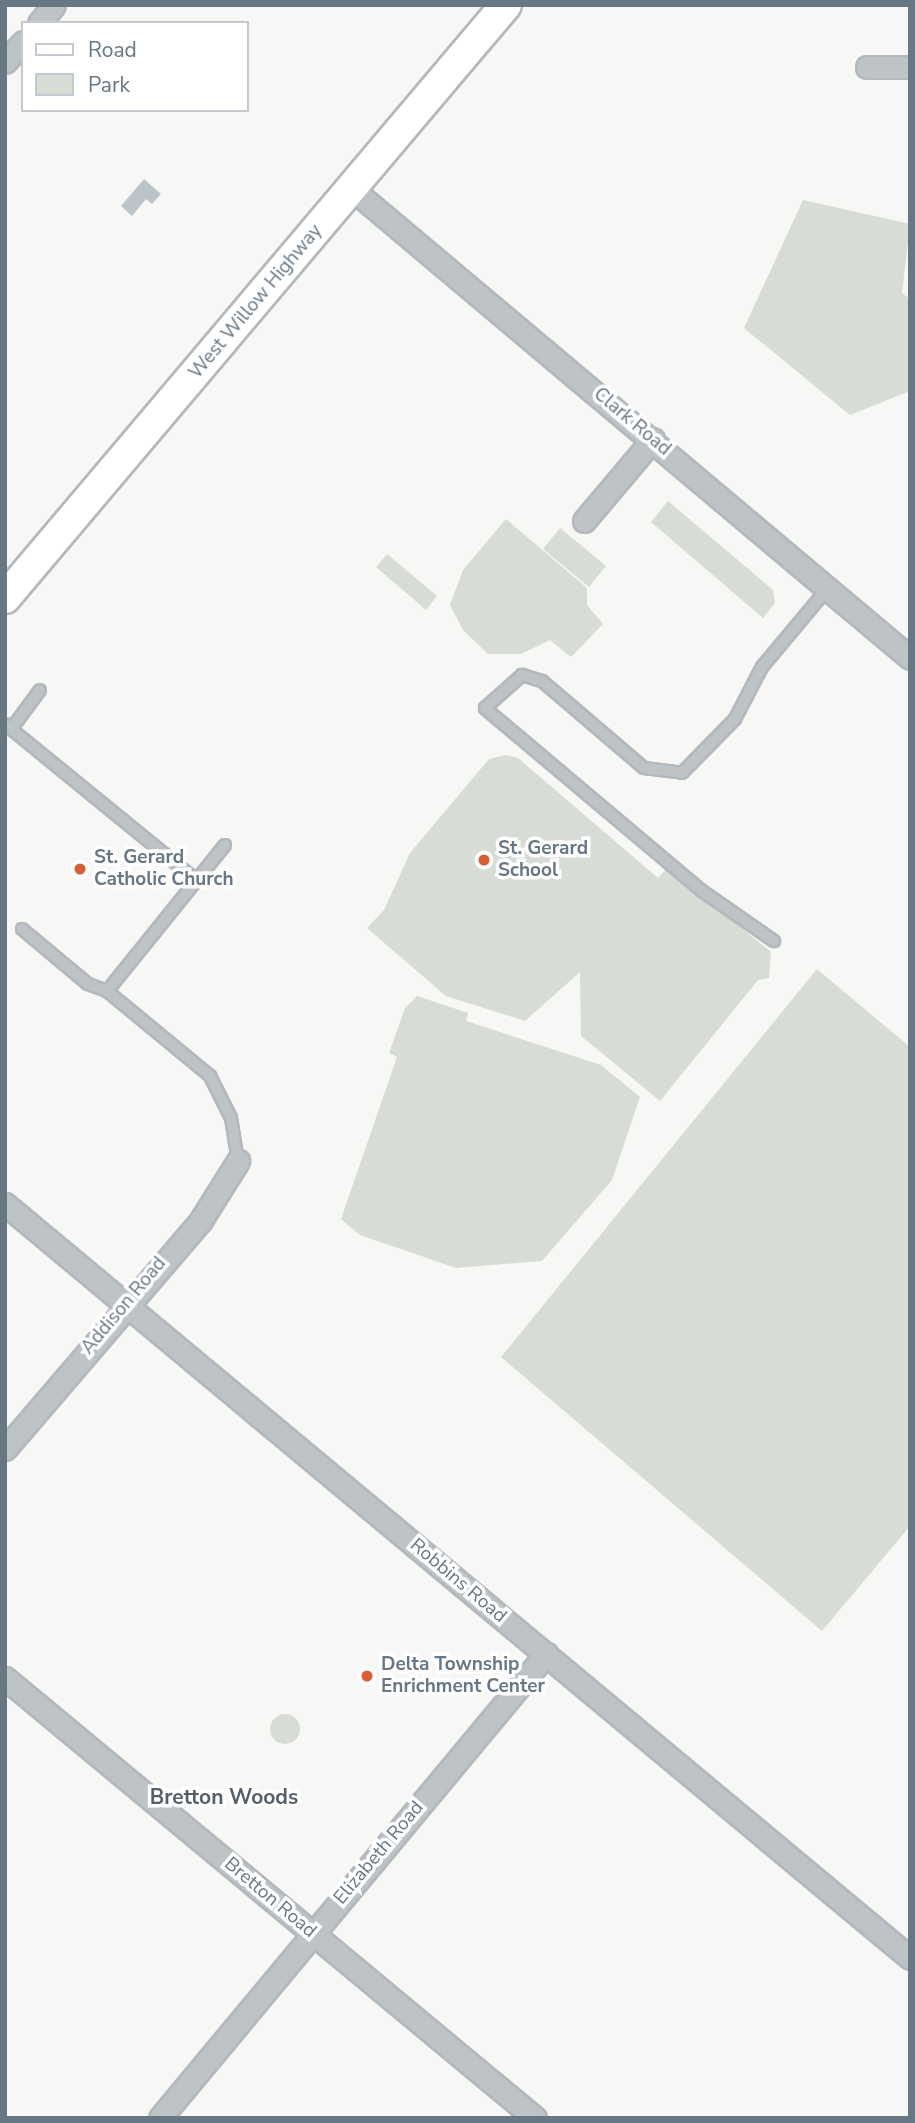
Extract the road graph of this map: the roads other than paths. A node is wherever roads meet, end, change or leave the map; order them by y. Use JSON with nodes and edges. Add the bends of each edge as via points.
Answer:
{"nodes":[{"id":1,"x":54,"y":5,"type":"edge"},
{"id":2,"x":506,"y":5,"type":"edge"},
{"id":3,"x":41,"y":21,"type":"edge"},
{"id":4,"x":21,"y":44,"type":"edge"},
{"id":5,"x":5,"y":62,"type":"edge"},
{"id":6,"x":867,"y":67,"type":"dead end"},
{"id":7,"x":910,"y":67,"type":"edge"},
{"id":8,"x":352,"y":189,"type":"junction"},
{"id":9,"x":653,"y":439,"type":"junction"},
{"id":10,"x":584,"y":521,"type":"dead end"},
{"id":11,"x":829,"y":587,"type":"junction"},
{"id":12,"x":5,"y":598,"type":"edge"},
{"id":13,"x":910,"y":658,"type":"edge"},
{"id":14,"x":40,"y":690,"type":"dead end"},
{"id":15,"x":9,"y":726,"type":"edge"},
{"id":16,"x":226,"y":845,"type":"dead end"},
{"id":17,"x":196,"y":880,"type":"junction"},
{"id":18,"x":22,"y":929,"type":"dead end"},
{"id":19,"x":774,"y":941,"type":"dead end"},
{"id":20,"x":107,"y":991,"type":"junction"},
{"id":21,"x":238,"y":1161,"type":"joint"},
{"id":22,"x":5,"y":1204,"type":"edge"},
{"id":23,"x":125,"y":1304,"type":"junction"},
{"id":24,"x":5,"y":1449,"type":"edge"},
{"id":25,"x":546,"y":1654,"type":"junction"},
{"id":26,"x":5,"y":1678,"type":"edge"},
{"id":27,"x":313,"y":1933,"type":"junction"},
{"id":28,"x":910,"y":1958,"type":"edge"},
{"id":29,"x":160,"y":2118,"type":"edge"},
{"id":30,"x":535,"y":2118,"type":"edge"}],
"edges":[{"from":1,"to":3,"type":"street"},
{"from":2,"to":8,"type":"street","name":"West Willow Highway"},
{"from":4,"to":5,"type":"street"},
{"from":6,"to":7,"type":"street"},
{"from":8,"to":9,"type":"street","name":"Clark Road"},
{"from":8,"to":12,"type":"street","name":"West Willow Highway"},
{"from":9,"to":10,"type":"street"},
{"from":9,"to":11,"type":"street","name":"Clark Road"},
{"from":11,"to":13,"type":"street","name":"Clark Road"},
{"from":11,"to":19,"type":"lane","via":[[762,667],[735,719],[682,773],[644,768],[542,681],[522,675],[485,708],[702,891]]},
{"from":14,"to":15,"type":"lane"},
{"from":15,"to":17,"type":"lane"},
{"from":16,"to":17,"type":"lane"},
{"from":17,"to":20,"type":"lane"},
{"from":18,"to":20,"type":"lane","via":[[88,984]]},
{"from":20,"to":21,"type":"lane","via":[[209,1076],[231,1118]]},
{"from":21,"to":23,"type":"street","name":"Addison Road","via":[[225,1190]]},
{"from":22,"to":23,"type":"street","name":"Robbins Road"},
{"from":23,"to":24,"type":"street","name":"Addison Road"},
{"from":23,"to":25,"type":"street","name":"Robbins Road"},
{"from":25,"to":27,"type":"street","name":"Elizabeth Road"},
{"from":25,"to":28,"type":"street","name":"Robbins Road"},
{"from":26,"to":27,"type":"street","name":"Bretton Road"},
{"from":27,"to":29,"type":"street","name":"Elizabeth Road"},
{"from":27,"to":30,"type":"street","name":"Bretton Road"}]}
